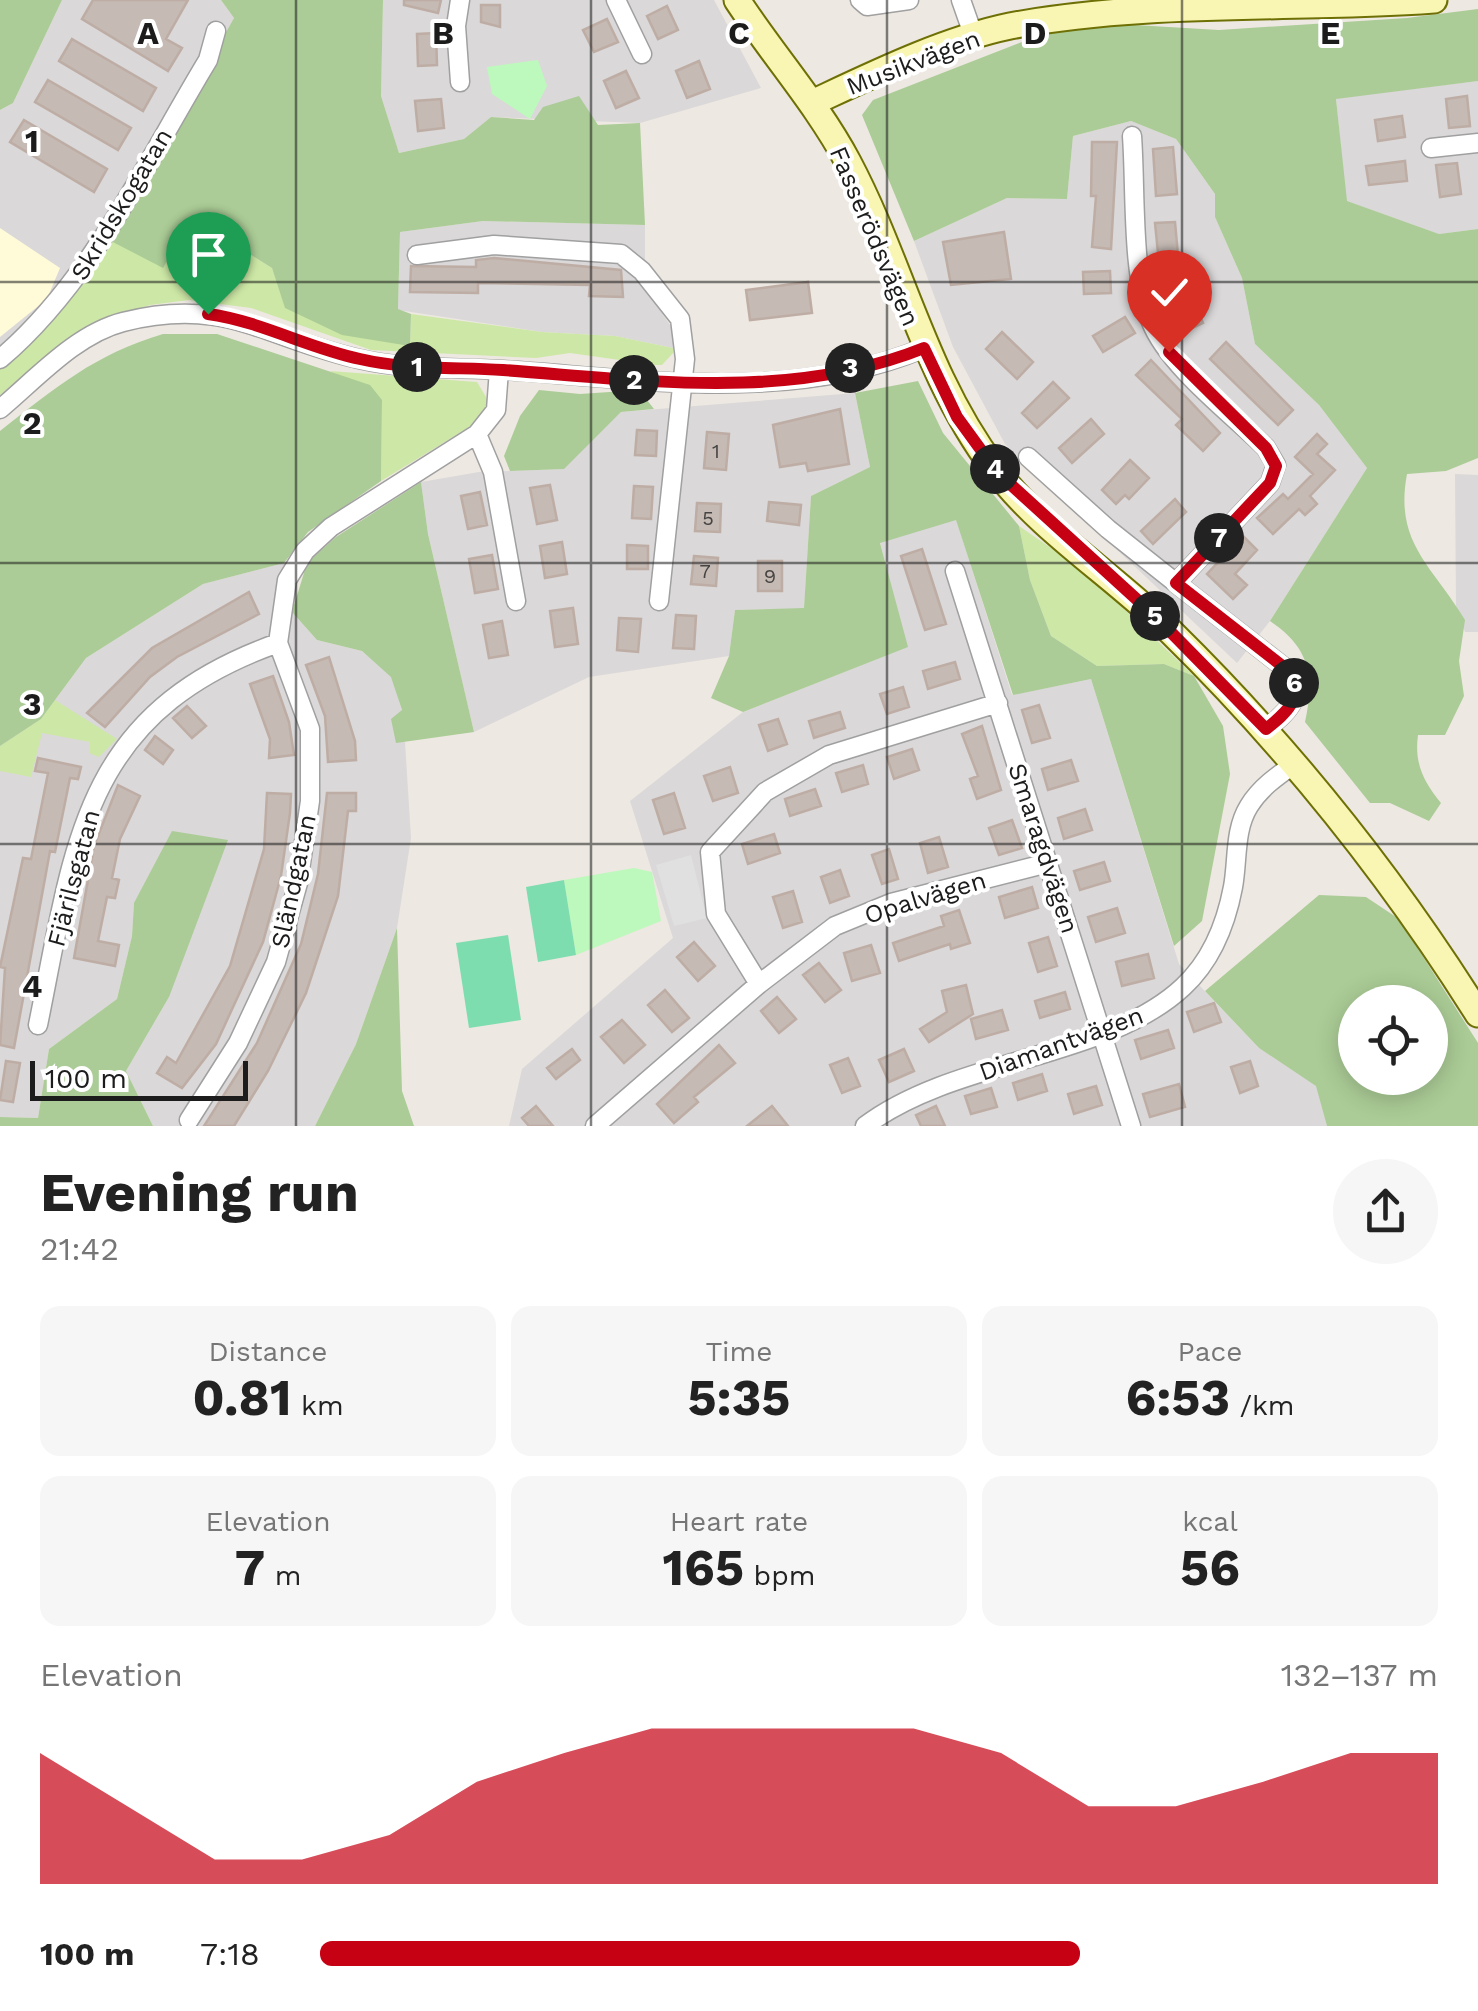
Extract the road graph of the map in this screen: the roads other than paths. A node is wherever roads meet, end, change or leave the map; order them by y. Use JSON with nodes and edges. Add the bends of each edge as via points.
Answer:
{"nodes":[{"id":1,"x":460,"y":0,"type":"edge"},
{"id":2,"x":616,"y":0,"type":"edge"},
{"id":3,"x":737,"y":0,"type":"edge"},
{"id":4,"x":860,"y":0,"type":"edge"},
{"id":5,"x":909,"y":0,"type":"edge"},
{"id":6,"x":961,"y":0,"type":"edge"},
{"id":7,"x":1434,"y":0,"type":"edge"},
{"id":8,"x":1148,"y":4,"type":"edge"},
{"id":9,"x":216,"y":31,"type":"dead end"},
{"id":10,"x":974,"y":37,"type":"junction"},
{"id":11,"x":642,"y":54,"type":"dead end"},
{"id":12,"x":460,"y":82,"type":"dead end"},
{"id":13,"x":812,"y":103,"type":"junction"},
{"id":14,"x":1132,"y":136,"type":"dead end"},
{"id":15,"x":1478,"y":143,"type":"edge"},
{"id":16,"x":1431,"y":148,"type":"dead end"},
{"id":17,"x":416,"y":256,"type":"dead end"},
{"id":18,"x":924,"y":348,"type":"junction"},
{"id":19,"x":0,"y":359,"type":"edge"},
{"id":20,"x":499,"y":370,"type":"junction"},
{"id":21,"x":683,"y":383,"type":"junction"},
{"id":22,"x":0,"y":410,"type":"edge"},
{"id":23,"x":478,"y":434,"type":"junction"},
{"id":24,"x":1028,"y":457,"type":"dead end"},
{"id":25,"x":955,"y":571,"type":"dead end"},
{"id":26,"x":1176,"y":583,"type":"junction"},
{"id":27,"x":516,"y":601,"type":"dead end"},
{"id":28,"x":659,"y":601,"type":"dead end"},
{"id":29,"x":278,"y":643,"type":"junction"},
{"id":30,"x":998,"y":703,"type":"junction"},
{"id":31,"x":1266,"y":729,"type":"junction"},
{"id":32,"x":1293,"y":765,"type":"junction"},
{"id":33,"x":1048,"y":863,"type":"junction"},
{"id":34,"x":759,"y":984,"type":"junction"},
{"id":35,"x":1478,"y":1014,"type":"edge"},
{"id":36,"x":38,"y":1025,"type":"dead end"},
{"id":37,"x":1103,"y":1031,"type":"junction"},
{"id":38,"x":189,"y":1120,"type":"dead end"},
{"id":39,"x":595,"y":1126,"type":"edge"},
{"id":40,"x":865,"y":1126,"type":"edge"},
{"id":41,"x":1131,"y":1126,"type":"edge"}],
"edges":[{"from":1,"to":12,"type":"street"},
{"from":2,"to":11,"type":"street"},
{"from":3,"to":13,"type":"street","name":"Fasserödsvägen"},
{"from":4,"to":5,"type":"street","via":[[886,6]]},
{"from":6,"to":10,"type":"street"},
{"from":7,"to":8,"type":"street","name":"Musikvägen"},
{"from":8,"to":10,"type":"street","name":"Musikvägen"},
{"from":9,"to":19,"type":"street","name":"Skridskogatan","via":[[208,60],[68,289]]},
{"from":10,"to":13,"type":"street","name":"Musikvägen"},
{"from":13,"to":18,"type":"street","name":"Fasserödsvägen","via":[[848,163]]},
{"from":14,"to":26,"type":"street","via":[[1152,322],[1169,352],[1266,448],[1276,466],[1270,483]]},
{"from":15,"to":16,"type":"street"},
{"from":17,"to":21,"type":"street","via":[[494,245],[621,254],[680,319]]},
{"from":18,"to":21,"type":"street","via":[[791,381]]},
{"from":18,"to":31,"type":"street","name":"Fasserödsvägen","via":[[957,417],[997,472],[1155,616]]},
{"from":20,"to":21,"type":"street"},
{"from":20,"to":22,"type":"street","via":[[361,360],[235,318],[182,312],[101,330]]},
{"from":20,"to":23,"type":"street","via":[[496,410]]},
{"from":21,"to":28,"type":"street"},
{"from":23,"to":27,"type":"street","via":[[494,472]]},
{"from":23,"to":29,"type":"street","name":"Sländgatan","via":[[331,527],[305,551],[287,580]]},
{"from":24,"to":26,"type":"street"},
{"from":25,"to":30,"type":"street","name":"Smaragdvägen"},
{"from":26,"to":31,"type":"street","via":[[1290,672],[1294,703]]},
{"from":29,"to":36,"type":"street","name":"Fjärilsgatan","via":[[206,672],[163,703],[116,755],[88,810],[69,872]]},
{"from":29,"to":38,"type":"street","name":"Sländgatan","via":[[310,729],[310,801],[298,883],[276,962],[254,1010]]},
{"from":30,"to":33,"type":"street","name":"Smaragdvägen"},
{"from":30,"to":34,"type":"street","via":[[829,755],[765,792],[710,852],[716,914]]},
{"from":31,"to":32,"type":"street","name":"Fasserödsvägen"},
{"from":32,"to":35,"type":"street","name":"Fasserödsvägen","via":[[1390,879]]},
{"from":32,"to":37,"type":"street","name":"Diamantvägen","via":[[1247,808],[1220,934],[1205,961],[1168,1000]]},
{"from":33,"to":34,"type":"street","name":"Opalvägen","via":[[891,903],[835,926]]},
{"from":33,"to":37,"type":"street","name":"Smaragdvägen"},
{"from":34,"to":39,"type":"street","name":"Opalvägen"},
{"from":37,"to":40,"type":"street","name":"Diamantvägen","via":[[926,1091]]},
{"from":37,"to":41,"type":"street","name":"Smaragdvägen"}]}
